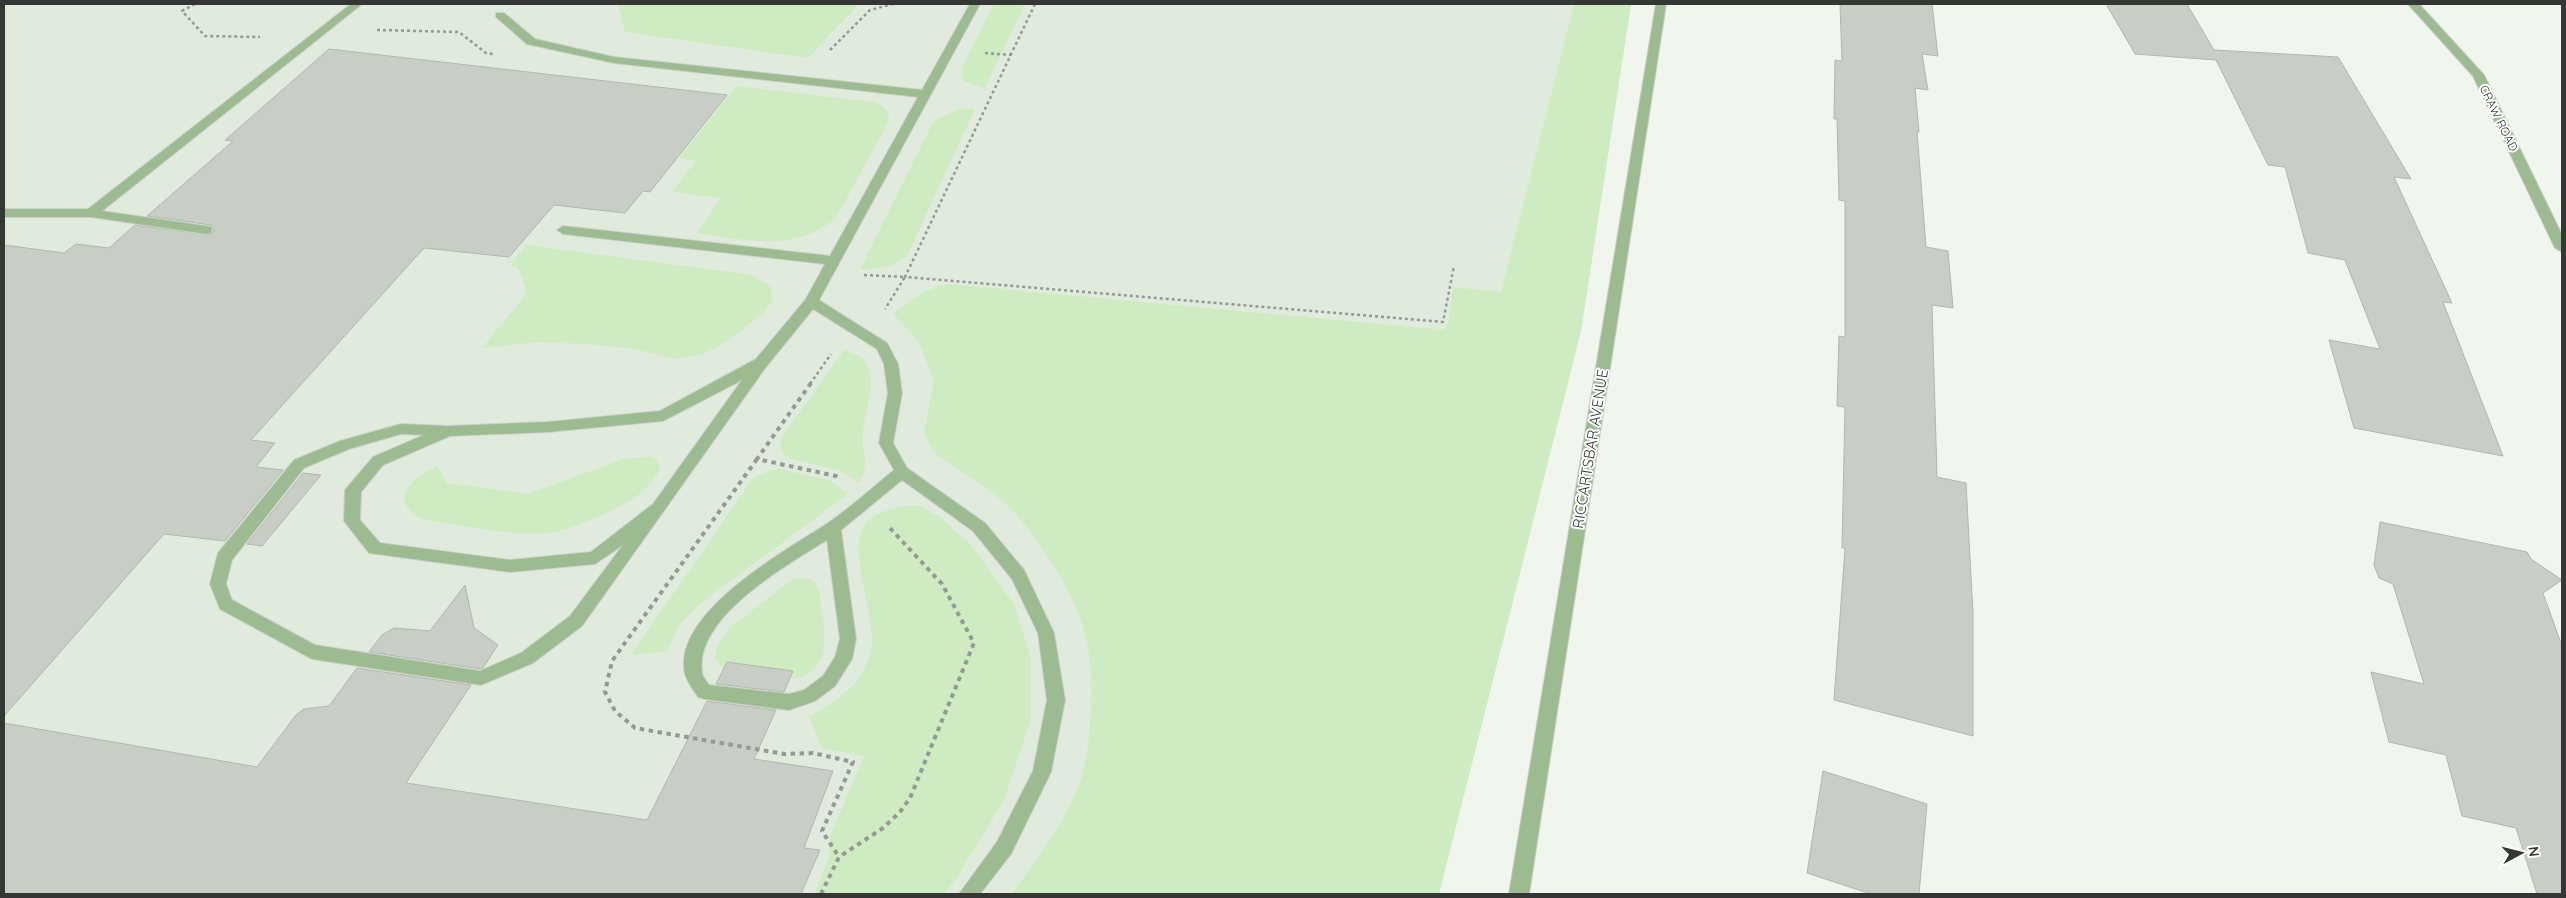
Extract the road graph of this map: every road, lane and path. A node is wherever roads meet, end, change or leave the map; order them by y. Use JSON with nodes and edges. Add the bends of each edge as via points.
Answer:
{"nodes":[{"id":1,"x":195,"y":4,"type":"edge"},
{"id":2,"x":357,"y":4,"type":"edge"},
{"id":3,"x":893,"y":4,"type":"edge"},
{"id":4,"x":974,"y":4,"type":"edge"},
{"id":5,"x":1035,"y":4,"type":"edge"},
{"id":6,"x":1661,"y":4,"type":"edge"},
{"id":7,"x":2413,"y":4,"type":"edge"},
{"id":8,"x":500,"y":15,"type":"dead end"},
{"id":9,"x":325,"y":29,"type":"junction"},
{"id":10,"x":313,"y":38,"type":"junction"},
{"id":11,"x":496,"y":54,"type":"dead end"},
{"id":12,"x":825,"y":56,"type":"dead end"},
{"id":13,"x":925,"y":94,"type":"junction"},
{"id":14,"x":4,"y":213,"type":"edge"},
{"id":15,"x":91,"y":213,"type":"junction"},
{"id":16,"x":206,"y":230,"type":"dead end"},
{"id":17,"x":563,"y":230,"type":"dead end"},
{"id":18,"x":2562,"y":248,"type":"edge"},
{"id":19,"x":834,"y":261,"type":"junction"},
{"id":20,"x":1454,"y":266,"type":"dead end"},
{"id":21,"x":811,"y":302,"type":"junction"},
{"id":22,"x":761,"y":363,"type":"junction"},
{"id":23,"x":448,"y":431,"type":"junction"},
{"id":24,"x":902,"y":472,"type":"junction"},
{"id":25,"x":659,"y":508,"type":"junction"},
{"id":26,"x":833,"y":528,"type":"junction"},
{"id":27,"x":813,"y":753,"type":"dead end"},
{"id":28,"x":839,"y":856,"type":"dead end"},
{"id":29,"x":969,"y":894,"type":"edge"},
{"id":30,"x":1518,"y":894,"type":"edge"}],
"edges":[{"from":1,"to":10,"type":"path","via":[[182,11],[205,36]]},
{"from":2,"to":9,"type":"street"},
{"from":3,"to":12,"type":"path","via":[[870,10]]},
{"from":4,"to":13,"type":"street"},
{"from":5,"to":20,"type":"path","via":[[905,277],[1442,322]]},
{"from":6,"to":30,"type":"street","name":"RICCARTSBAR AVENUE"},
{"from":7,"to":18,"type":"street","name":"CRAW ROAD","via":[[2478,75]]},
{"from":8,"to":13,"type":"street","via":[[531,42],[614,60]]},
{"from":9,"to":10,"type":"street"},
{"from":9,"to":11,"type":"path","via":[[459,32],[486,52]]},
{"from":10,"to":15,"type":"street"},
{"from":13,"to":19,"type":"street"},
{"from":14,"to":15,"type":"street"},
{"from":15,"to":16,"type":"street"},
{"from":17,"to":19,"type":"street"},
{"from":19,"to":21,"type":"street"},
{"from":21,"to":22,"type":"street"},
{"from":21,"to":24,"type":"street","via":[[882,346],[891,364],[896,394],[886,443]]},
{"from":22,"to":23,"type":"street","via":[[663,416],[548,427]]},
{"from":22,"to":25,"type":"street"},
{"from":23,"to":25,"type":"street","via":[[378,461],[353,490],[352,521],[375,549],[510,566],[595,558]]},
{"from":23,"to":25,"type":"street","via":[[401,429],[345,445],[299,464],[224,558],[218,584],[226,604],[312,652],[481,678],[526,658],[576,621]]},
{"from":24,"to":26,"type":"street"},
{"from":24,"to":29,"type":"street","via":[[979,527],[1018,576],[1046,633],[1056,700],[1042,772],[1004,848]]},
{"from":26,"to":26,"type":"street","via":[[848,639],[844,659],[829,680],[808,696],[789,702],[704,692],[693,673],[694,648],[706,624],[727,603],[791,553]]},
{"from":27,"to":28,"type":"path","via":[[853,762],[822,831]]}]}
